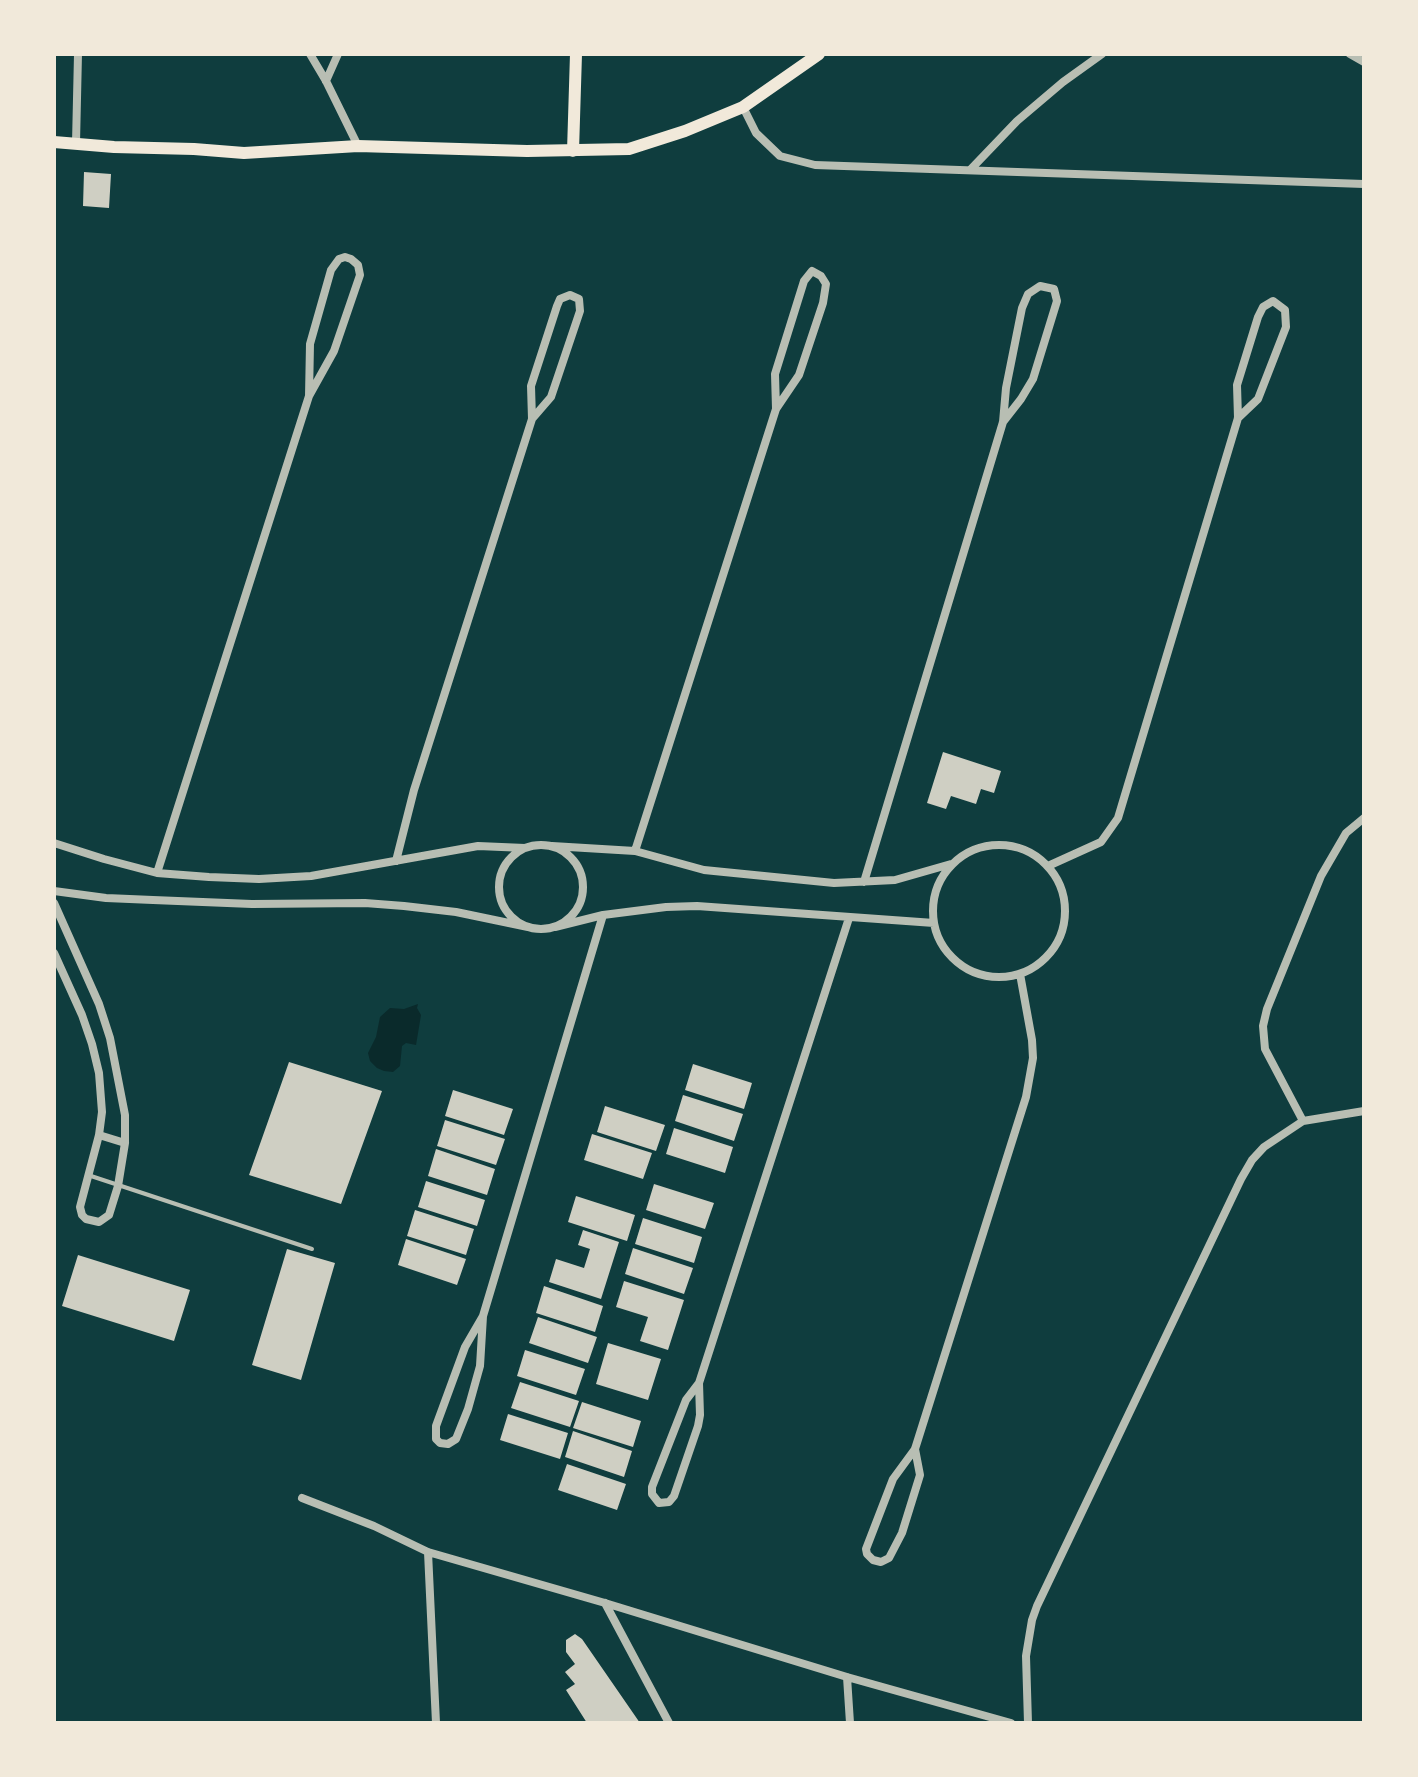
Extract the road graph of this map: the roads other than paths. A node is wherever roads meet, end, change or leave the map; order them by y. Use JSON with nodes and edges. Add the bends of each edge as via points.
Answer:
{"nodes":[{"id":1,"x":78,"y":54,"type":"edge"},
{"id":2,"x":310,"y":54,"type":"edge"},
{"id":3,"x":338,"y":54,"type":"edge"},
{"id":4,"x":576,"y":54,"type":"edge"},
{"id":5,"x":819,"y":54,"type":"edge"},
{"id":6,"x":1102,"y":54,"type":"edge"},
{"id":7,"x":1350,"y":54,"type":"edge"},
{"id":8,"x":1364,"y":62,"type":"edge"},
{"id":9,"x":326,"y":81,"type":"junction"},
{"id":10,"x":743,"y":107,"type":"junction"},
{"id":11,"x":54,"y":142,"type":"edge"},
{"id":12,"x":76,"y":143,"type":"junction"},
{"id":13,"x":358,"y":146,"type":"junction"},
{"id":14,"x":573,"y":151,"type":"junction"},
{"id":15,"x":971,"y":169,"type":"junction"},
{"id":16,"x":1364,"y":184,"type":"edge"},
{"id":17,"x":309,"y":396,"type":"junction"},
{"id":18,"x":776,"y":409,"type":"junction"},
{"id":19,"x":1238,"y":418,"type":"junction"},
{"id":20,"x":532,"y":419,"type":"junction"},
{"id":21,"x":1003,"y":422,"type":"junction"},
{"id":22,"x":1364,"y":818,"type":"edge"},
{"id":23,"x":54,"y":843,"type":"edge"},
{"id":24,"x":552,"y":846,"type":"junction"},
{"id":25,"x":525,"y":848,"type":"junction"},
{"id":26,"x":635,"y":851,"type":"junction"},
{"id":27,"x":396,"y":861,"type":"junction"},
{"id":28,"x":952,"y":863,"type":"junction"},
{"id":29,"x":1048,"y":866,"type":"junction"},
{"id":30,"x":157,"y":873,"type":"junction"},
{"id":31,"x":864,"y":882,"type":"junction"},
{"id":32,"x":54,"y":891,"type":"edge"},
{"id":33,"x":54,"y":903,"type":"edge"},
{"id":34,"x":603,"y":915,"type":"junction"},
{"id":35,"x":849,"y":918,"type":"junction"},
{"id":36,"x":934,"y":923,"type":"junction"},
{"id":37,"x":528,"y":927,"type":"junction"},
{"id":38,"x":555,"y":927,"type":"junction"},
{"id":39,"x":54,"y":953,"type":"edge"},
{"id":40,"x":1020,"y":974,"type":"junction"},
{"id":41,"x":1364,"y":1111,"type":"edge"},
{"id":42,"x":1303,"y":1121,"type":"junction"},
{"id":43,"x":99,"y":1135,"type":"junction"},
{"id":44,"x":125,"y":1143,"type":"junction"},
{"id":45,"x":88,"y":1175,"type":"junction"},
{"id":46,"x":118,"y":1186,"type":"junction"},
{"id":47,"x":312,"y":1249,"type":"dead end"},
{"id":48,"x":483,"y":1316,"type":"junction"},
{"id":49,"x":699,"y":1383,"type":"junction"},
{"id":50,"x":915,"y":1449,"type":"junction"},
{"id":51,"x":302,"y":1498,"type":"dead end"},
{"id":52,"x":428,"y":1552,"type":"junction"},
{"id":53,"x":605,"y":1603,"type":"junction"},
{"id":54,"x":847,"y":1677,"type":"junction"},
{"id":55,"x":436,"y":1723,"type":"edge"},
{"id":56,"x":669,"y":1723,"type":"edge"},
{"id":57,"x":850,"y":1723,"type":"edge"},
{"id":58,"x":1011,"y":1723,"type":"edge"},
{"id":59,"x":1028,"y":1723,"type":"edge"}],
"edges":[{"from":1,"to":12,"type":"street"},
{"from":2,"to":9,"type":"street"},
{"from":3,"to":9,"type":"street"},
{"from":4,"to":14,"type":"main road"},
{"from":5,"to":10,"type":"main road"},
{"from":6,"to":15,"type":"street","via":[[1017,121]]},
{"from":7,"to":8,"type":"street"},
{"from":9,"to":13,"type":"street"},
{"from":10,"to":14,"type":"main road","via":[[629,149]]},
{"from":10,"to":15,"type":"street","via":[[756,133],[780,156],[815,165]]},
{"from":11,"to":12,"type":"main road"},
{"from":12,"to":13,"type":"main road","via":[[244,153]]},
{"from":13,"to":14,"type":"main road"},
{"from":15,"to":16,"type":"street"},
{"from":17,"to":17,"type":"street","via":[[334,351],[360,275],[358,265],[345,257],[331,270],[310,344]]},
{"from":17,"to":30,"type":"street"},
{"from":18,"to":18,"type":"street","via":[[799,375],[823,303],[826,284],[812,271],[804,281],[775,374]]},
{"from":18,"to":26,"type":"street"},
{"from":19,"to":19,"type":"street","via":[[1258,399],[1286,327],[1285,310],[1273,301],[1258,317],[1237,385]]},
{"from":19,"to":29,"type":"street","via":[[1118,818],[1101,842]]},
{"from":20,"to":20,"type":"street","via":[[551,397],[580,311],[579,299],[570,295],[560,299],[531,386]]},
{"from":20,"to":27,"type":"street"},
{"from":21,"to":21,"type":"street","via":[[1033,379],[1057,301],[1054,289],[1040,286],[1028,294],[1022,308]]},
{"from":21,"to":31,"type":"street"},
{"from":22,"to":42,"type":"street","via":[[1346,833],[1326,866],[1263,1026],[1265,1049]]},
{"from":23,"to":30,"type":"street"},
{"from":24,"to":25,"type":"street"},
{"from":24,"to":26,"type":"street"},
{"from":24,"to":38,"type":"street","via":[[574,861],[583,886],[576,911]]},
{"from":25,"to":27,"type":"street","via":[[478,846]]},
{"from":25,"to":37,"type":"street","via":[[504,867],[499,881],[505,909]]},
{"from":26,"to":31,"type":"street","via":[[704,870],[810,882]]},
{"from":27,"to":30,"type":"street","via":[[259,879]]},
{"from":28,"to":29,"type":"street","via":[[969,851],[1011,845]]},
{"from":28,"to":31,"type":"street","via":[[895,880]]},
{"from":28,"to":36,"type":"street","via":[[939,881]]},
{"from":29,"to":40,"type":"street","via":[[1060,884],[1063,927],[1055,947]]},
{"from":32,"to":37,"type":"street","via":[[167,901],[391,905]]},
{"from":33,"to":44,"type":"street","via":[[110,1038]]},
{"from":34,"to":35,"type":"street","via":[[697,906]]},
{"from":34,"to":38,"type":"street"},
{"from":34,"to":48,"type":"street"},
{"from":35,"to":36,"type":"street"},
{"from":35,"to":49,"type":"street"},
{"from":36,"to":40,"type":"street","via":[[956,962],[976,973]]},
{"from":37,"to":38,"type":"street"},
{"from":39,"to":43,"type":"street","via":[[96,1059]]},
{"from":40,"to":50,"type":"street","via":[[1032,1040],[1031,1077]]},
{"from":41,"to":42,"type":"street"},
{"from":42,"to":59,"type":"street","via":[[1264,1147],[1241,1179],[1037,1606],[1026,1656]]},
{"from":43,"to":44,"type":"street"},
{"from":43,"to":45,"type":"street"},
{"from":44,"to":46,"type":"street"},
{"from":45,"to":46,"type":"lane"},
{"from":45,"to":46,"type":"street","via":[[80,1207],[91,1221],[109,1215]]},
{"from":46,"to":47,"type":"lane"},
{"from":48,"to":48,"type":"street","via":[[465,1347],[436,1426],[440,1443],[456,1439],[468,1409],[480,1366]]},
{"from":49,"to":49,"type":"street","via":[[686,1400],[652,1487],[659,1503],[669,1502],[679,1484],[698,1426]]},
{"from":50,"to":50,"type":"street","via":[[893,1479],[866,1549],[873,1560],[889,1558],[902,1533],[920,1475]]},
{"from":51,"to":52,"type":"street"},
{"from":52,"to":53,"type":"street"},
{"from":52,"to":55,"type":"street"},
{"from":53,"to":54,"type":"street"},
{"from":53,"to":56,"type":"street"},
{"from":54,"to":57,"type":"street"},
{"from":54,"to":58,"type":"street"}]}
